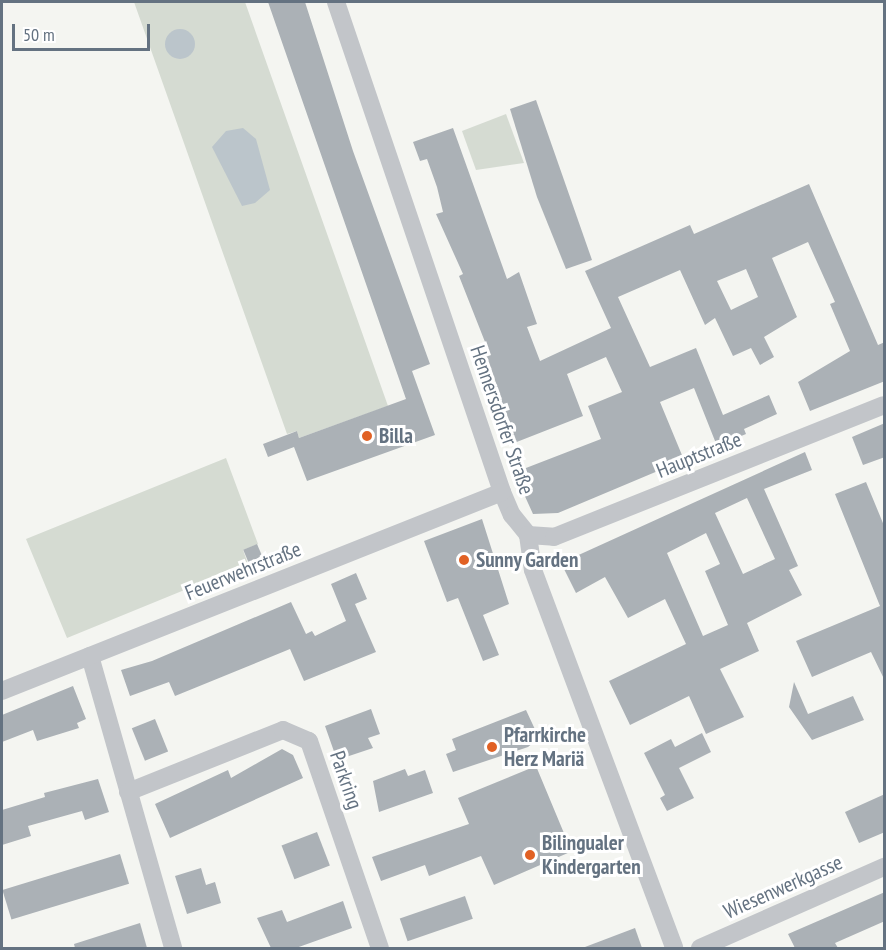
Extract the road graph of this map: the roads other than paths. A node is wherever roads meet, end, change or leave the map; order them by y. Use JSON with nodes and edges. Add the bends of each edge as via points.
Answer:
{"nodes":[{"id":1,"x":336,"y":2,"type":"edge"},
{"id":2,"x":885,"y":405,"type":"edge"},
{"id":3,"x":502,"y":492,"type":"junction"},
{"id":4,"x":528,"y":535,"type":"junction"},
{"id":5,"x":90,"y":656,"type":"junction"},
{"id":6,"x":2,"y":691,"type":"edge"},
{"id":7,"x":128,"y":792,"type":"junction"},
{"id":8,"x":885,"y":867,"type":"edge"},
{"id":9,"x":174,"y":948,"type":"edge"},
{"id":10,"x":380,"y":948,"type":"edge"},
{"id":11,"x":675,"y":948,"type":"edge"},
{"id":12,"x":700,"y":948,"type":"edge"}],
"edges":[{"from":1,"to":3,"type":"street","name":"Hennersdorfer Straße"},
{"from":2,"to":4,"type":"street","name":"Hauptstraße","via":[[554,537]]},
{"from":3,"to":4,"type":"street","name":"Hennersdorfer Straße","via":[[512,516]]},
{"from":3,"to":5,"type":"street","name":"Feuerwehrstraße"},
{"from":4,"to":11,"type":"street","via":[[532,570]]},
{"from":5,"to":6,"type":"street","name":"Feuerwehrstraße"},
{"from":5,"to":7,"type":"street"},
{"from":7,"to":9,"type":"street"},
{"from":7,"to":10,"type":"street","name":"Parkring","via":[[283,730],[309,741]]},
{"from":8,"to":12,"type":"street","name":"Wiesenwerkgasse"}]}
